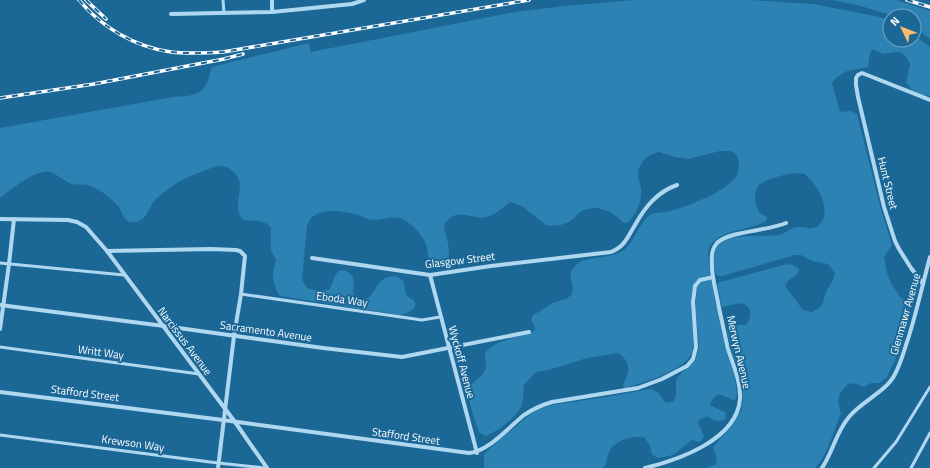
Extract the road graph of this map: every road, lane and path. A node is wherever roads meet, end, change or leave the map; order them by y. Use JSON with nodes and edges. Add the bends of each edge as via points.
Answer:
{"nodes":[{"id":1,"x":223,"y":0,"type":"edge"},
{"id":2,"x":272,"y":0,"type":"edge"},
{"id":3,"x":364,"y":0,"type":"edge"},
{"id":4,"x":272,"y":12,"type":"junction"},
{"id":5,"x":224,"y":13,"type":"junction"},
{"id":6,"x":171,"y":14,"type":"dead end"},
{"id":7,"x":930,"y":100,"type":"edge"},
{"id":8,"x":677,"y":185,"type":"dead end"},
{"id":9,"x":0,"y":219,"type":"edge"},
{"id":10,"x":14,"y":219,"type":"junction"},
{"id":11,"x":786,"y":224,"type":"dead end"},
{"id":12,"x":107,"y":251,"type":"junction"},
{"id":13,"x":930,"y":256,"type":"edge"},
{"id":14,"x":312,"y":258,"type":"dead end"},
{"id":15,"x":0,"y":263,"type":"edge"},
{"id":16,"x":9,"y":264,"type":"junction"},
{"id":17,"x":124,"y":275,"type":"junction"},
{"id":18,"x":430,"y":275,"type":"junction"},
{"id":19,"x":713,"y":277,"type":"junction"},
{"id":20,"x":923,"y":284,"type":"junction"},
{"id":21,"x":241,"y":294,"type":"junction"},
{"id":22,"x":2,"y":306,"type":"edge"},
{"id":23,"x":440,"y":317,"type":"junction"},
{"id":24,"x":164,"y":326,"type":"junction"},
{"id":25,"x":0,"y":329,"type":"edge"},
{"id":26,"x":529,"y":332,"type":"dead end"},
{"id":27,"x":234,"y":336,"type":"junction"},
{"id":28,"x":0,"y":347,"type":"edge"},
{"id":29,"x":450,"y":349,"type":"junction"},
{"id":30,"x":199,"y":374,"type":"junction"},
{"id":31,"x":930,"y":387,"type":"edge"},
{"id":32,"x":0,"y":392,"type":"edge"},
{"id":33,"x":225,"y":409,"type":"junction"},
{"id":34,"x":223,"y":420,"type":"junction"},
{"id":35,"x":235,"y":422,"type":"junction"},
{"id":36,"x":930,"y":433,"type":"edge"},
{"id":37,"x":0,"y":435,"type":"edge"},
{"id":38,"x":477,"y":453,"type":"junction"},
{"id":39,"x":218,"y":466,"type":"edge"},
{"id":40,"x":266,"y":468,"type":"edge"},
{"id":41,"x":645,"y":468,"type":"edge"},
{"id":42,"x":822,"y":468,"type":"edge"},
{"id":43,"x":874,"y":468,"type":"edge"},
{"id":44,"x":911,"y":468,"type":"edge"}],
"edges":[{"from":1,"to":5,"type":"lane"},
{"from":2,"to":4,"type":"street"},
{"from":3,"to":4,"type":"street","via":[[352,4]]},
{"from":4,"to":5,"type":"street"},
{"from":5,"to":6,"type":"street"},
{"from":7,"to":20,"type":"street","name":"Hunt Street","via":[[862,73],[856,78],[858,97],[891,230],[899,250]]},
{"from":8,"to":18,"type":"street","name":"Glasgow Street","via":[[666,189],[646,206],[626,242],[611,252]]},
{"from":9,"to":10,"type":"street"},
{"from":10,"to":12,"type":"street","name":"Narcissus Avenue","via":[[77,222],[86,227]]},
{"from":10,"to":16,"type":"street"},
{"from":11,"to":19,"type":"street","name":"Merwyn Avenue","via":[[723,238],[711,251]]},
{"from":12,"to":17,"type":"street","name":"Narcissus Avenue"},
{"from":12,"to":21,"type":"street","via":[[236,250],[243,253],[245,261]]},
{"from":13,"to":20,"type":"street","name":"Glenmawr Avenue"},
{"from":14,"to":18,"type":"street","name":"Glasgow Street"},
{"from":15,"to":16,"type":"lane"},
{"from":16,"to":17,"type":"lane"},
{"from":16,"to":22,"type":"street"},
{"from":17,"to":24,"type":"street","name":"Narcissus Avenue"},
{"from":18,"to":23,"type":"street","name":"Wyckoff Avenue"},
{"from":19,"to":38,"type":"street","via":[[700,280],[695,286],[693,302],[696,347],[693,359],[686,366],[638,388],[540,406]]},
{"from":19,"to":41,"type":"street","name":"Merwyn Avenue","via":[[737,377],[740,395],[738,408],[727,428],[706,444],[689,454]]},
{"from":20,"to":42,"type":"street","name":"Glenmawr Avenue","via":[[913,324],[894,376],[841,427],[828,460]]},
{"from":21,"to":23,"type":"lane","name":"Eboda Way","via":[[422,320]]},
{"from":21,"to":27,"type":"street"},
{"from":22,"to":24,"type":"street","name":"Sacramento Avenue"},
{"from":22,"to":25,"type":"street"},
{"from":23,"to":29,"type":"street","name":"Wyckoff Avenue"},
{"from":24,"to":27,"type":"street","name":"Sacramento Avenue"},
{"from":24,"to":30,"type":"street","name":"Narcissus Avenue"},
{"from":26,"to":29,"type":"street","name":"Sacramento Avenue"},
{"from":27,"to":29,"type":"street","name":"Sacramento Avenue","via":[[402,357]]},
{"from":27,"to":33,"type":"street"},
{"from":28,"to":30,"type":"lane","name":"Writt Way"},
{"from":29,"to":38,"type":"street","name":"Wyckoff Avenue"},
{"from":30,"to":33,"type":"street","name":"Narcissus Avenue"},
{"from":31,"to":43,"type":"lane","via":[[896,442]]},
{"from":32,"to":34,"type":"street","name":"Stafford Street"},
{"from":33,"to":34,"type":"street"},
{"from":33,"to":35,"type":"street","name":"Narcissus Avenue"},
{"from":34,"to":35,"type":"street","name":"Stafford Street"},
{"from":34,"to":39,"type":"street"},
{"from":35,"to":38,"type":"street","name":"Stafford Street","via":[[469,454]]},
{"from":35,"to":40,"type":"street","name":"Narcissus Avenue"},
{"from":36,"to":44,"type":"lane"},
{"from":37,"to":39,"type":"lane","name":"Krewson Way"},
{"from":39,"to":40,"type":"lane","name":"Krewson Way"}]}
